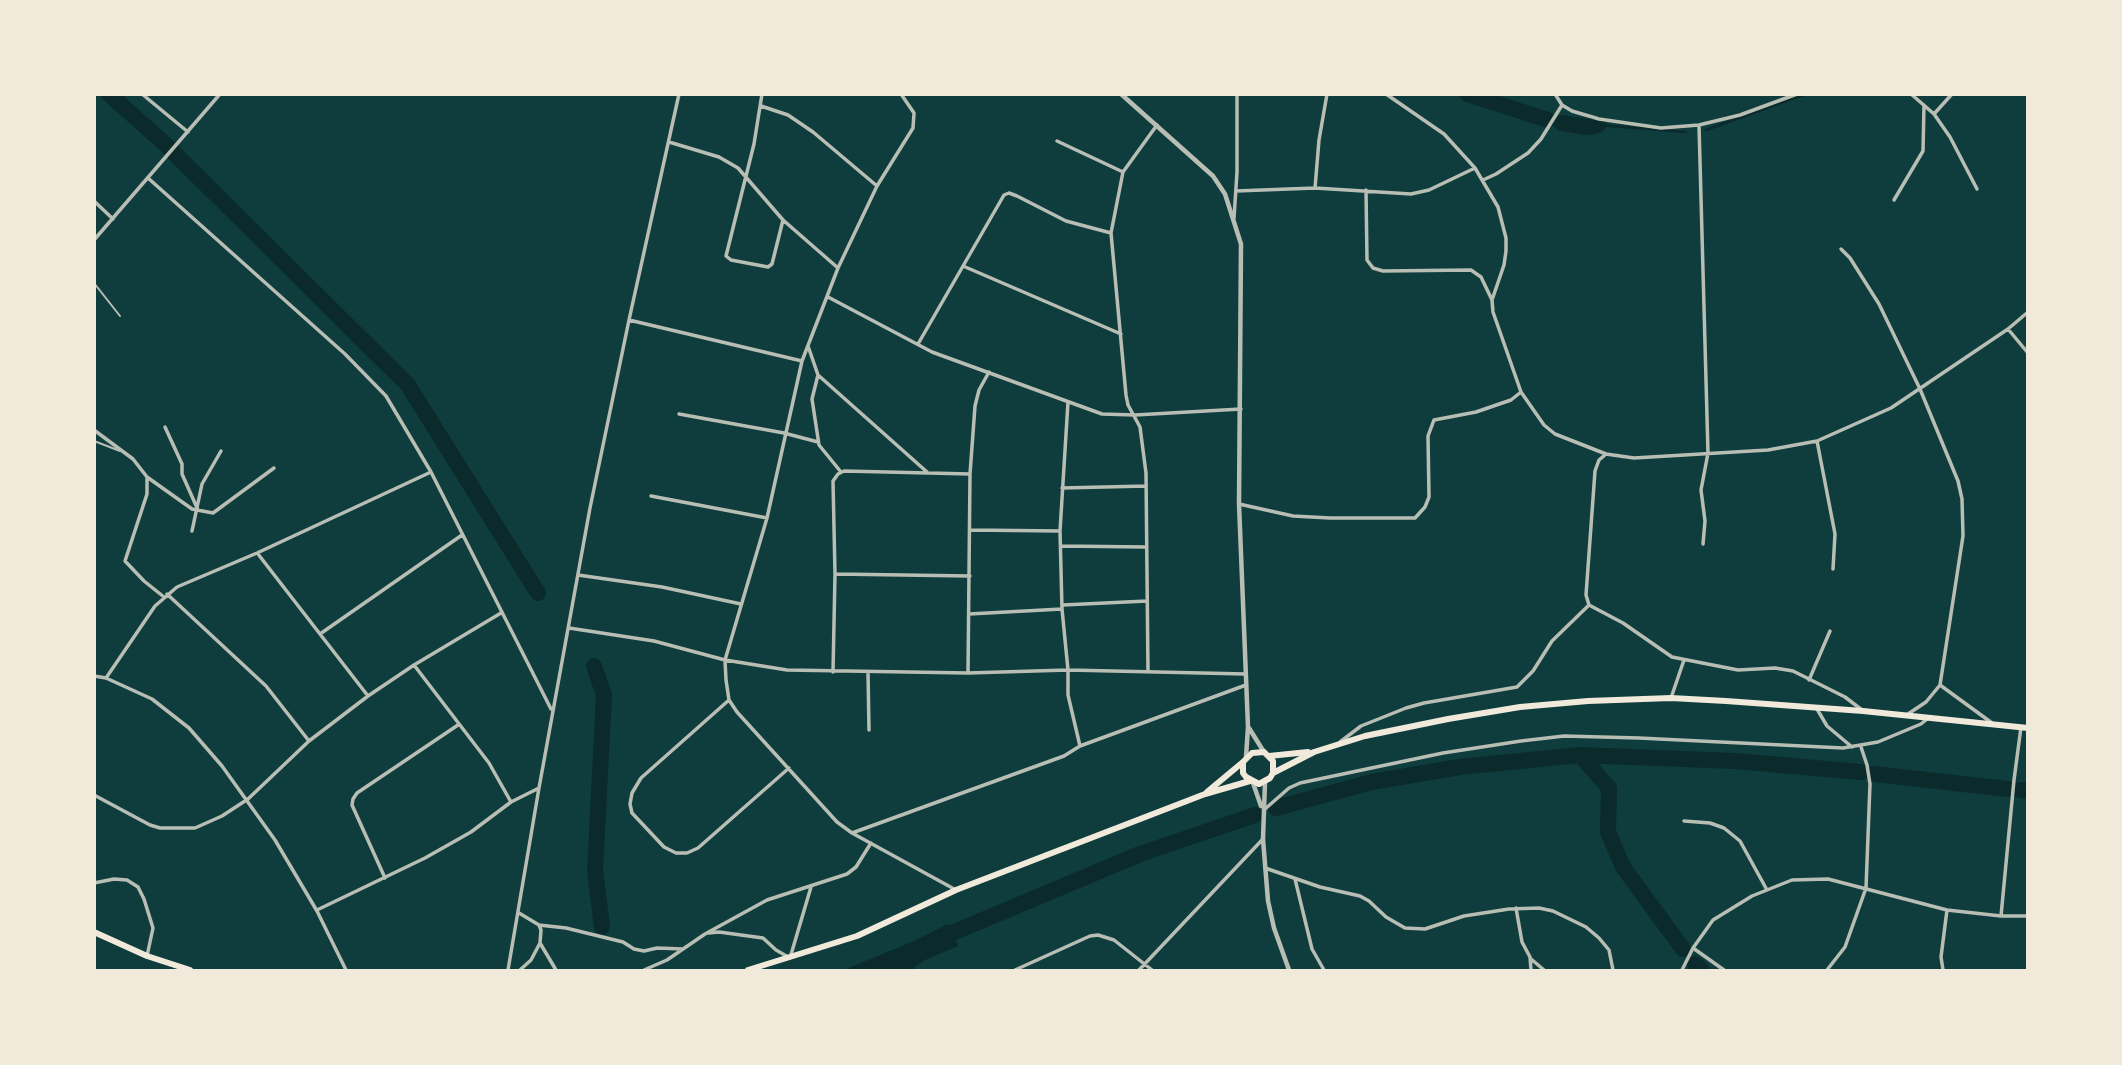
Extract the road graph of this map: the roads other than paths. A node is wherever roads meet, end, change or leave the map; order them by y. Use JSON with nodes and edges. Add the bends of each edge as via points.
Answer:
{"nodes":[{"id":1,"x":142,"y":94,"type":"edge"},
{"id":2,"x":220,"y":94,"type":"edge"},
{"id":3,"x":679,"y":94,"type":"edge"},
{"id":4,"x":762,"y":94,"type":"edge"},
{"id":5,"x":901,"y":94,"type":"edge"},
{"id":6,"x":1121,"y":94,"type":"edge"},
{"id":7,"x":1237,"y":94,"type":"edge"},
{"id":8,"x":1327,"y":94,"type":"edge"},
{"id":9,"x":1386,"y":94,"type":"edge"},
{"id":10,"x":1555,"y":94,"type":"edge"},
{"id":11,"x":1797,"y":94,"type":"edge"},
{"id":12,"x":1911,"y":94,"type":"edge"},
{"id":13,"x":1952,"y":94,"type":"edge"},
{"id":14,"x":1562,"y":105,"type":"junction"},
{"id":15,"x":1924,"y":105,"type":"junction"},
{"id":16,"x":761,"y":106,"type":"junction"},
{"id":17,"x":1934,"y":114,"type":"junction"},
{"id":18,"x":1157,"y":125,"type":"junction"},
{"id":19,"x":1699,"y":125,"type":"junction"},
{"id":20,"x":188,"y":132,"type":"junction"},
{"id":21,"x":1057,"y":141,"type":"dead end"},
{"id":22,"x":669,"y":142,"type":"junction"},
{"id":23,"x":1475,"y":168,"type":"junction"},
{"id":24,"x":1123,"y":172,"type":"junction"},
{"id":25,"x":148,"y":177,"type":"junction"},
{"id":26,"x":746,"y":179,"type":"junction"},
{"id":27,"x":1483,"y":180,"type":"junction"},
{"id":28,"x":877,"y":186,"type":"junction"},
{"id":29,"x":1315,"y":188,"type":"junction"},
{"id":30,"x":1977,"y":189,"type":"dead end"},
{"id":31,"x":1366,"y":190,"type":"junction"},
{"id":32,"x":1236,"y":191,"type":"junction"},
{"id":33,"x":1894,"y":200,"type":"dead end"},
{"id":34,"x":94,"y":201,"type":"edge"},
{"id":35,"x":1234,"y":218,"type":"junction"},
{"id":36,"x":113,"y":219,"type":"junction"},
{"id":37,"x":783,"y":219,"type":"junction"},
{"id":38,"x":1111,"y":233,"type":"junction"},
{"id":39,"x":94,"y":240,"type":"edge"},
{"id":40,"x":1841,"y":250,"type":"dead end"},
{"id":41,"x":962,"y":266,"type":"junction"},
{"id":42,"x":838,"y":268,"type":"junction"},
{"id":43,"x":94,"y":283,"type":"edge"},
{"id":44,"x":828,"y":297,"type":"junction"},
{"id":45,"x":1492,"y":300,"type":"junction"},
{"id":46,"x":2028,"y":312,"type":"edge"},
{"id":47,"x":120,"y":316,"type":"dead end"},
{"id":48,"x":629,"y":320,"type":"junction"},
{"id":49,"x":2008,"y":329,"type":"junction"},
{"id":50,"x":1121,"y":334,"type":"junction"},
{"id":51,"x":918,"y":344,"type":"junction"},
{"id":52,"x":808,"y":346,"type":"junction"},
{"id":53,"x":2028,"y":353,"type":"edge"},
{"id":54,"x":802,"y":361,"type":"junction"},
{"id":55,"x":989,"y":372,"type":"junction"},
{"id":56,"x":818,"y":374,"type":"junction"},
{"id":57,"x":1920,"y":389,"type":"junction"},
{"id":58,"x":1521,"y":392,"type":"junction"},
{"id":59,"x":1068,"y":402,"type":"junction"},
{"id":60,"x":1241,"y":409,"type":"junction"},
{"id":61,"x":679,"y":414,"type":"dead end"},
{"id":62,"x":1135,"y":415,"type":"junction"},
{"id":63,"x":165,"y":427,"type":"dead end"},
{"id":64,"x":94,"y":430,"type":"edge"},
{"id":65,"x":784,"y":433,"type":"junction"},
{"id":66,"x":1817,"y":441,"type":"junction"},
{"id":67,"x":94,"y":442,"type":"edge"},
{"id":68,"x":818,"y":442,"type":"junction"},
{"id":69,"x":221,"y":451,"type":"dead end"},
{"id":70,"x":1708,"y":453,"type":"junction"},
{"id":71,"x":124,"y":454,"type":"junction"},
{"id":72,"x":1606,"y":454,"type":"junction"},
{"id":73,"x":274,"y":468,"type":"dead end"},
{"id":74,"x":431,"y":472,"type":"junction"},
{"id":75,"x":841,"y":472,"type":"junction"},
{"id":76,"x":928,"y":473,"type":"junction"},
{"id":77,"x":970,"y":474,"type":"junction"},
{"id":78,"x":147,"y":477,"type":"junction"},
{"id":79,"x":1146,"y":486,"type":"junction"},
{"id":80,"x":1062,"y":488,"type":"junction"},
{"id":81,"x":651,"y":496,"type":"dead end"},
{"id":82,"x":1239,"y":504,"type":"junction"},
{"id":83,"x":198,"y":510,"type":"junction"},
{"id":84,"x":767,"y":518,"type":"junction"},
{"id":85,"x":970,"y":530,"type":"junction"},
{"id":86,"x":192,"y":531,"type":"dead end"},
{"id":87,"x":1060,"y":531,"type":"junction"},
{"id":88,"x":463,"y":535,"type":"junction"},
{"id":89,"x":1703,"y":544,"type":"dead end"},
{"id":90,"x":1060,"y":546,"type":"junction"},
{"id":91,"x":1147,"y":547,"type":"junction"},
{"id":92,"x":257,"y":553,"type":"junction"},
{"id":93,"x":1833,"y":569,"type":"dead end"},
{"id":94,"x":835,"y":574,"type":"junction"},
{"id":95,"x":578,"y":575,"type":"junction"},
{"id":96,"x":970,"y":576,"type":"junction"},
{"id":97,"x":165,"y":595,"type":"junction"},
{"id":98,"x":1147,"y":601,"type":"junction"},
{"id":99,"x":741,"y":604,"type":"junction"},
{"id":100,"x":1589,"y":605,"type":"junction"},
{"id":101,"x":1062,"y":607,"type":"junction"},
{"id":102,"x":501,"y":612,"type":"junction"},
{"id":103,"x":969,"y":614,"type":"junction"},
{"id":104,"x":569,"y":628,"type":"junction"},
{"id":105,"x":1830,"y":631,"type":"dead end"},
{"id":106,"x":320,"y":634,"type":"junction"},
{"id":107,"x":725,"y":660,"type":"junction"},
{"id":108,"x":1684,"y":660,"type":"junction"},
{"id":109,"x":414,"y":665,"type":"junction"},
{"id":110,"x":1069,"y":670,"type":"junction"},
{"id":111,"x":833,"y":672,"type":"junction"},
{"id":112,"x":868,"y":672,"type":"junction"},
{"id":113,"x":1148,"y":672,"type":"junction"},
{"id":114,"x":968,"y":673,"type":"junction"},
{"id":115,"x":1246,"y":674,"type":"junction"},
{"id":116,"x":96,"y":676,"type":"edge"},
{"id":117,"x":106,"y":678,"type":"junction"},
{"id":118,"x":1810,"y":680,"type":"junction"},
{"id":119,"x":94,"y":681,"type":"edge"},
{"id":120,"x":1247,"y":685,"type":"junction"},
{"id":121,"x":1940,"y":685,"type":"junction"},
{"id":122,"x":368,"y":696,"type":"junction"},
{"id":123,"x":1671,"y":698,"type":"junction"},
{"id":124,"x":729,"y":699,"type":"junction"},
{"id":125,"x":1816,"y":708,"type":"junction"},
{"id":126,"x":552,"y":711,"type":"junction"},
{"id":127,"x":1863,"y":711,"type":"junction"},
{"id":128,"x":1906,"y":715,"type":"junction"},
{"id":129,"x":1929,"y":718,"type":"junction"},
{"id":130,"x":1993,"y":724,"type":"junction"},
{"id":131,"x":458,"y":725,"type":"junction"},
{"id":132,"x":1248,"y":727,"type":"junction"},
{"id":133,"x":2024,"y":727,"type":"edge"},
{"id":134,"x":869,"y":730,"type":"dead end"},
{"id":135,"x":309,"y":741,"type":"junction"},
{"id":136,"x":1336,"y":745,"type":"junction"},
{"id":137,"x":1080,"y":747,"type":"junction"},
{"id":138,"x":1853,"y":747,"type":"junction"},
{"id":139,"x":1861,"y":747,"type":"junction"},
{"id":140,"x":1314,"y":752,"type":"junction"},
{"id":141,"x":1266,"y":754,"type":"junction"},
{"id":142,"x":1245,"y":759,"type":"junction"},
{"id":143,"x":789,"y":768,"type":"junction"},
{"id":144,"x":1273,"y":773,"type":"junction"},
{"id":145,"x":1251,"y":782,"type":"junction"},
{"id":146,"x":1265,"y":782,"type":"junction"},
{"id":147,"x":538,"y":788,"type":"junction"},
{"id":148,"x":1206,"y":793,"type":"junction"},
{"id":149,"x":94,"y":795,"type":"edge"},
{"id":150,"x":248,"y":799,"type":"junction"},
{"id":151,"x":511,"y":802,"type":"junction"},
{"id":152,"x":1263,"y":810,"type":"junction"},
{"id":153,"x":1684,"y":821,"type":"dead end"},
{"id":154,"x":852,"y":833,"type":"junction"},
{"id":155,"x":1263,"y":839,"type":"junction"},
{"id":156,"x":871,"y":843,"type":"junction"},
{"id":157,"x":1265,"y":868,"type":"junction"},
{"id":158,"x":385,"y":878,"type":"junction"},
{"id":159,"x":1295,"y":879,"type":"junction"},
{"id":160,"x":94,"y":883,"type":"edge"},
{"id":161,"x":811,"y":887,"type":"junction"},
{"id":162,"x":1866,"y":888,"type":"junction"},
{"id":163,"x":956,"y":890,"type":"junction"},
{"id":164,"x":1767,"y":890,"type":"junction"},
{"id":165,"x":1516,"y":908,"type":"junction"},
{"id":166,"x":1947,"y":910,"type":"junction"},
{"id":167,"x":317,"y":911,"type":"junction"},
{"id":168,"x":519,"y":914,"type":"junction"},
{"id":169,"x":2001,"y":916,"type":"junction"},
{"id":170,"x":2028,"y":916,"type":"edge"},
{"id":171,"x":539,"y":925,"type":"junction"},
{"id":172,"x":94,"y":932,"type":"edge"},
{"id":173,"x":705,"y":934,"type":"junction"},
{"id":174,"x":540,"y":943,"type":"junction"},
{"id":175,"x":1693,"y":947,"type":"junction"},
{"id":176,"x":683,"y":949,"type":"junction"},
{"id":177,"x":147,"y":956,"type":"junction"},
{"id":178,"x":1530,"y":957,"type":"junction"},
{"id":179,"x":790,"y":958,"type":"junction"},
{"id":180,"x":1145,"y":964,"type":"junction"},
{"id":181,"x":190,"y":971,"type":"edge"},
{"id":182,"x":346,"y":971,"type":"edge"},
{"id":183,"x":508,"y":971,"type":"edge"},
{"id":184,"x":520,"y":971,"type":"edge"},
{"id":185,"x":556,"y":971,"type":"edge"},
{"id":186,"x":644,"y":971,"type":"edge"},
{"id":187,"x":748,"y":971,"type":"edge"},
{"id":188,"x":1015,"y":971,"type":"edge"},
{"id":189,"x":1139,"y":971,"type":"edge"},
{"id":190,"x":1152,"y":971,"type":"edge"},
{"id":191,"x":1289,"y":971,"type":"edge"},
{"id":192,"x":1324,"y":971,"type":"edge"},
{"id":193,"x":1531,"y":971,"type":"edge"},
{"id":194,"x":1544,"y":971,"type":"edge"},
{"id":195,"x":1613,"y":971,"type":"edge"},
{"id":196,"x":1682,"y":971,"type":"edge"},
{"id":197,"x":1724,"y":971,"type":"edge"},
{"id":198,"x":1827,"y":971,"type":"edge"},
{"id":199,"x":1943,"y":971,"type":"edge"}],
"edges":[{"from":1,"to":20,"type":"street"},
{"from":2,"to":20,"type":"street"},
{"from":3,"to":22,"type":"street"},
{"from":4,"to":16,"type":"street"},
{"from":5,"to":28,"type":"street","via":[[914,113],[913,128]]},
{"from":6,"to":18,"type":"street"},
{"from":7,"to":32,"type":"street"},
{"from":8,"to":29,"type":"street"},
{"from":9,"to":23,"type":"street","via":[[1444,134]]},
{"from":10,"to":14,"type":"street"},
{"from":11,"to":19,"type":"street"},
{"from":12,"to":15,"type":"street"},
{"from":13,"to":17,"type":"street"},
{"from":14,"to":19,"type":"street","via":[[1619,122],[1661,128]]},
{"from":14,"to":27,"type":"street","via":[[1528,153]]},
{"from":15,"to":17,"type":"street"},
{"from":15,"to":33,"type":"street","via":[[1923,151]]},
{"from":16,"to":26,"type":"street"},
{"from":16,"to":28,"type":"street","via":[[788,115],[813,132]]},
{"from":17,"to":30,"type":"street"},
{"from":18,"to":24,"type":"street"},
{"from":18,"to":35,"type":"street","via":[[1213,176]]},
{"from":19,"to":70,"type":"street"},
{"from":20,"to":25,"type":"street"},
{"from":21,"to":24,"type":"street"},
{"from":22,"to":26,"type":"street","via":[[719,157]]},
{"from":22,"to":48,"type":"street"},
{"from":23,"to":27,"type":"street"},
{"from":23,"to":31,"type":"street","via":[[1420,193]]},
{"from":24,"to":38,"type":"street"},
{"from":25,"to":36,"type":"street"},
{"from":25,"to":74,"type":"street","via":[[365,373],[392,406]]},
{"from":26,"to":37,"type":"street"},
{"from":26,"to":37,"type":"street","via":[[726,256],[768,267]]},
{"from":27,"to":45,"type":"street","via":[[1498,207],[1506,238],[1504,265]]},
{"from":28,"to":42,"type":"street"},
{"from":29,"to":31,"type":"street"},
{"from":29,"to":32,"type":"street"},
{"from":31,"to":45,"type":"street","via":[[1367,260],[1373,268],[1471,270],[1482,277]]},
{"from":32,"to":35,"type":"street"},
{"from":34,"to":36,"type":"street"},
{"from":35,"to":60,"type":"street","via":[[1241,244]]},
{"from":36,"to":39,"type":"street"},
{"from":37,"to":42,"type":"street"},
{"from":38,"to":41,"type":"street","via":[[1066,221],[1009,193],[999,200]]},
{"from":38,"to":50,"type":"street"},
{"from":40,"to":57,"type":"street","via":[[1879,304]]},
{"from":41,"to":50,"type":"street"},
{"from":41,"to":51,"type":"street"},
{"from":42,"to":44,"type":"street"},
{"from":43,"to":47,"type":"lane"},
{"from":44,"to":51,"type":"street"},
{"from":44,"to":52,"type":"street"},
{"from":45,"to":58,"type":"street"},
{"from":46,"to":49,"type":"street"},
{"from":48,"to":54,"type":"street"},
{"from":48,"to":95,"type":"street"},
{"from":49,"to":53,"type":"street"},
{"from":49,"to":57,"type":"street"},
{"from":50,"to":62,"type":"street","via":[[1126,395]]},
{"from":51,"to":55,"type":"street"},
{"from":52,"to":54,"type":"street"},
{"from":52,"to":56,"type":"street"},
{"from":54,"to":65,"type":"street"},
{"from":55,"to":59,"type":"street"},
{"from":55,"to":77,"type":"street","via":[[975,406]]},
{"from":56,"to":68,"type":"street","via":[[812,399]]},
{"from":56,"to":76,"type":"street"},
{"from":57,"to":66,"type":"street","via":[[1891,408]]},
{"from":57,"to":121,"type":"street","via":[[1958,481],[1963,514]]},
{"from":58,"to":72,"type":"street","via":[[1555,434]]},
{"from":58,"to":82,"type":"street","via":[[1476,412],[1434,421],[1428,436],[1431,489],[1415,518],[1293,516]]},
{"from":59,"to":62,"type":"street","via":[[1109,415]]},
{"from":59,"to":80,"type":"street"},
{"from":60,"to":62,"type":"street"},
{"from":60,"to":82,"type":"street"},
{"from":61,"to":65,"type":"street"},
{"from":62,"to":79,"type":"street","via":[[1143,439]]},
{"from":63,"to":83,"type":"street"},
{"from":64,"to":71,"type":"street"},
{"from":65,"to":68,"type":"street"},
{"from":65,"to":84,"type":"street"},
{"from":66,"to":70,"type":"street","via":[[1768,450]]},
{"from":66,"to":93,"type":"street","via":[[1835,534]]},
{"from":67,"to":71,"type":"lane"},
{"from":68,"to":75,"type":"street"},
{"from":69,"to":83,"type":"street","via":[[202,484]]},
{"from":70,"to":72,"type":"street","via":[[1634,458]]},
{"from":70,"to":89,"type":"street","via":[[1701,490]]},
{"from":71,"to":78,"type":"street"},
{"from":72,"to":100,"type":"street","via":[[1594,477]]},
{"from":73,"to":83,"type":"street","via":[[213,513]]},
{"from":74,"to":88,"type":"street"},
{"from":74,"to":92,"type":"street"},
{"from":75,"to":76,"type":"street"},
{"from":75,"to":94,"type":"street","via":[[833,481]]},
{"from":76,"to":77,"type":"street"},
{"from":77,"to":85,"type":"street"},
{"from":78,"to":83,"type":"street"},
{"from":78,"to":97,"type":"street","via":[[147,494],[125,561]]},
{"from":79,"to":80,"type":"street"},
{"from":79,"to":91,"type":"street"},
{"from":80,"to":87,"type":"street"},
{"from":81,"to":84,"type":"street"},
{"from":82,"to":115,"type":"street"},
{"from":83,"to":86,"type":"street"},
{"from":84,"to":99,"type":"street"},
{"from":85,"to":87,"type":"street"},
{"from":85,"to":96,"type":"street"},
{"from":87,"to":90,"type":"street"},
{"from":88,"to":102,"type":"street"},
{"from":88,"to":106,"type":"street"},
{"from":90,"to":91,"type":"street"},
{"from":90,"to":101,"type":"street"},
{"from":91,"to":98,"type":"street"},
{"from":92,"to":97,"type":"street"},
{"from":92,"to":106,"type":"street"},
{"from":94,"to":96,"type":"street"},
{"from":94,"to":111,"type":"street"},
{"from":95,"to":99,"type":"street"},
{"from":95,"to":104,"type":"street"},
{"from":96,"to":103,"type":"street"},
{"from":97,"to":117,"type":"street"},
{"from":97,"to":135,"type":"street","via":[[266,686]]},
{"from":98,"to":101,"type":"street"},
{"from":98,"to":113,"type":"street"},
{"from":99,"to":107,"type":"street"},
{"from":100,"to":108,"type":"street"},
{"from":100,"to":136,"type":"street","via":[[1552,641],[1517,687],[1397,711],[1361,726]]},
{"from":101,"to":103,"type":"street"},
{"from":101,"to":110,"type":"street"},
{"from":102,"to":109,"type":"street"},
{"from":102,"to":126,"type":"street"},
{"from":103,"to":114,"type":"street"},
{"from":104,"to":107,"type":"street","via":[[654,641]]},
{"from":104,"to":126,"type":"street"},
{"from":105,"to":118,"type":"street"},
{"from":106,"to":122,"type":"street"},
{"from":107,"to":111,"type":"street"},
{"from":107,"to":124,"type":"street"},
{"from":108,"to":118,"type":"street","via":[[1738,670],[1775,668]]},
{"from":108,"to":123,"type":"street"},
{"from":109,"to":122,"type":"street"},
{"from":109,"to":131,"type":"street"},
{"from":110,"to":113,"type":"street"},
{"from":110,"to":114,"type":"street"},
{"from":110,"to":137,"type":"street","via":[[1068,695]]},
{"from":111,"to":112,"type":"street"},
{"from":112,"to":114,"type":"street"},
{"from":112,"to":134,"type":"street"},
{"from":113,"to":115,"type":"street"},
{"from":115,"to":120,"type":"street"},
{"from":116,"to":117,"type":"street"},
{"from":116,"to":119,"type":"street"},
{"from":117,"to":150,"type":"street","via":[[152,699],[190,728]]},
{"from":118,"to":127,"type":"street"},
{"from":120,"to":132,"type":"street"},
{"from":120,"to":137,"type":"street"},
{"from":121,"to":128,"type":"street"},
{"from":121,"to":130,"type":"street"},
{"from":122,"to":135,"type":"street"},
{"from":123,"to":125,"type":"highway"},
{"from":123,"to":136,"type":"highway","via":[[1520,707]]},
{"from":124,"to":143,"type":"street"},
{"from":124,"to":143,"type":"street","via":[[640,778],[629,804],[632,813],[664,847],[687,853]]},
{"from":125,"to":127,"type":"highway"},
{"from":125,"to":138,"type":"street","via":[[1827,726]]},
{"from":126,"to":147,"type":"street"},
{"from":127,"to":128,"type":"highway"},
{"from":128,"to":129,"type":"highway"},
{"from":129,"to":130,"type":"highway"},
{"from":129,"to":139,"type":"street"},
{"from":130,"to":133,"type":"highway"},
{"from":131,"to":151,"type":"street","via":[[489,763]]},
{"from":131,"to":158,"type":"street","via":[[353,799]]},
{"from":132,"to":141,"type":"street"},
{"from":132,"to":142,"type":"street"},
{"from":133,"to":169,"type":"street","via":[[2014,780]]},
{"from":135,"to":150,"type":"street"},
{"from":136,"to":140,"type":"highway"},
{"from":137,"to":154,"type":"street"},
{"from":138,"to":139,"type":"street"},
{"from":138,"to":152,"type":"street","via":[[1553,737],[1443,753],[1300,783]]},
{"from":139,"to":162,"type":"street","via":[[1870,784]]},
{"from":140,"to":141,"type":"highway"},
{"from":140,"to":144,"type":"highway"},
{"from":141,"to":142,"type":"highway","via":[[1252,753]]},
{"from":141,"to":144,"type":"highway"},
{"from":142,"to":145,"type":"highway","via":[[1243,773]]},
{"from":142,"to":148,"type":"highway"},
{"from":143,"to":154,"type":"street"},
{"from":144,"to":146,"type":"highway"},
{"from":145,"to":146,"type":"highway"},
{"from":145,"to":148,"type":"highway"},
{"from":145,"to":152,"type":"street"},
{"from":146,"to":152,"type":"street"},
{"from":147,"to":151,"type":"street"},
{"from":147,"to":168,"type":"street"},
{"from":148,"to":163,"type":"highway"},
{"from":149,"to":150,"type":"street","via":[[150,825],[174,830],[195,828]]},
{"from":150,"to":167,"type":"street"},
{"from":151,"to":158,"type":"street","via":[[471,832]]},
{"from":152,"to":155,"type":"street"},
{"from":153,"to":164,"type":"street","via":[[1724,828],[1740,841]]},
{"from":154,"to":156,"type":"street"},
{"from":155,"to":157,"type":"street"},
{"from":155,"to":180,"type":"street"},
{"from":156,"to":161,"type":"street","via":[[852,871]]},
{"from":156,"to":163,"type":"street"},
{"from":157,"to":159,"type":"street"},
{"from":157,"to":191,"type":"street","via":[[1274,928]]},
{"from":158,"to":167,"type":"street"},
{"from":159,"to":165,"type":"street","via":[[1370,901],[1405,928],[1425,929],[1464,916]]},
{"from":159,"to":192,"type":"street","via":[[1312,949]]},
{"from":160,"to":177,"type":"street","via":[[127,880],[138,887],[153,928]]},
{"from":161,"to":173,"type":"street","via":[[767,900]]},
{"from":161,"to":179,"type":"street"},
{"from":162,"to":164,"type":"street","via":[[1810,878]]},
{"from":162,"to":166,"type":"street"},
{"from":162,"to":198,"type":"street","via":[[1845,947]]},
{"from":163,"to":179,"type":"highway","via":[[858,936]]},
{"from":164,"to":175,"type":"street","via":[[1713,920]]},
{"from":165,"to":178,"type":"street","via":[[1522,942]]},
{"from":165,"to":195,"type":"street","via":[[1546,909],[1586,927],[1609,950]]},
{"from":166,"to":169,"type":"street"},
{"from":166,"to":199,"type":"street"},
{"from":167,"to":182,"type":"street"},
{"from":168,"to":171,"type":"street"},
{"from":168,"to":183,"type":"street"},
{"from":169,"to":170,"type":"street"},
{"from":171,"to":174,"type":"street"},
{"from":171,"to":176,"type":"street","via":[[566,928],[645,951]]},
{"from":172,"to":177,"type":"highway"},
{"from":173,"to":176,"type":"street"},
{"from":173,"to":179,"type":"street","via":[[763,938]]},
{"from":174,"to":184,"type":"street"},
{"from":174,"to":185,"type":"street"},
{"from":175,"to":196,"type":"street"},
{"from":175,"to":197,"type":"street"},
{"from":176,"to":186,"type":"street"},
{"from":177,"to":181,"type":"highway"},
{"from":178,"to":193,"type":"street"},
{"from":178,"to":194,"type":"street"},
{"from":179,"to":187,"type":"highway"},
{"from":180,"to":188,"type":"street","via":[[1114,940],[1098,935]]},
{"from":180,"to":189,"type":"street"},
{"from":180,"to":190,"type":"street"}]}
